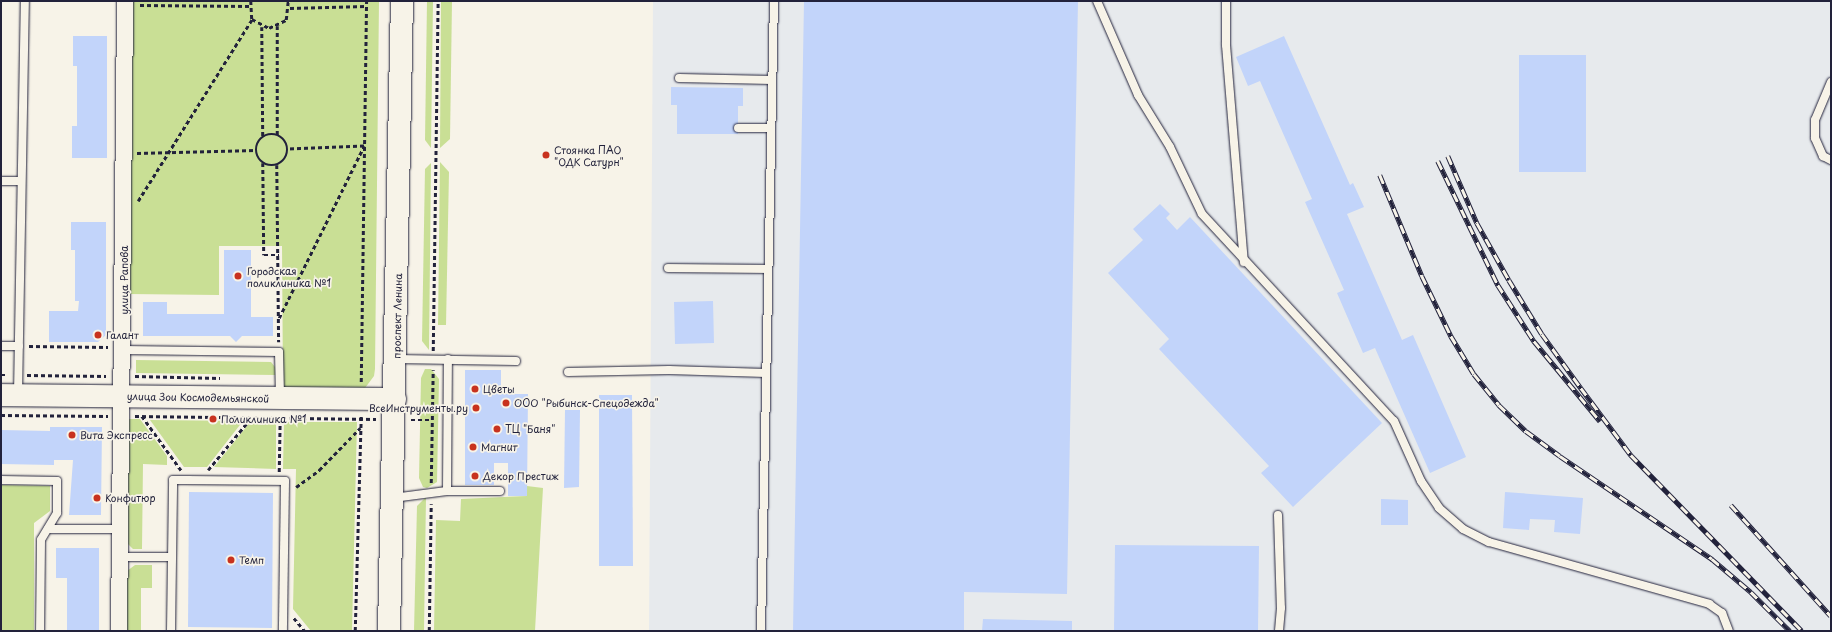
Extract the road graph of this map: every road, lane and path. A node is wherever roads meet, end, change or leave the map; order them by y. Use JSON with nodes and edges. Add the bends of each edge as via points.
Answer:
{"nodes":[{"id":1,"x":25,"y":1,"type":"edge"},
{"id":2,"x":157,"y":1,"type":"edge"},
{"id":3,"x":251,"y":1,"type":"edge"},
{"id":4,"x":288,"y":1,"type":"edge"},
{"id":5,"x":366,"y":1,"type":"edge"},
{"id":6,"x":402,"y":1,"type":"edge"},
{"id":7,"x":438,"y":1,"type":"edge"},
{"id":8,"x":774,"y":1,"type":"edge"},
{"id":9,"x":1096,"y":1,"type":"edge"},
{"id":10,"x":1226,"y":1,"type":"edge"},
{"id":11,"x":125,"y":3,"type":"edge"},
{"id":12,"x":155,"y":5,"type":"junction"},
{"id":13,"x":249,"y":6,"type":"junction"},
{"id":14,"x":366,"y":6,"type":"junction"},
{"id":15,"x":290,"y":8,"type":"junction"},
{"id":16,"x":252,"y":19,"type":"junction"},
{"id":17,"x":277,"y":26,"type":"junction"},
{"id":18,"x":262,"y":27,"type":"junction"},
{"id":19,"x":679,"y":78,"type":"dead end"},
{"id":20,"x":772,"y":80,"type":"junction"},
{"id":21,"x":1831,"y":82,"type":"edge"},
{"id":22,"x":738,"y":128,"type":"dead end"},
{"id":23,"x":771,"y":128,"type":"junction"},
{"id":24,"x":277,"y":135,"type":"junction"},
{"id":25,"x":263,"y":137,"type":"junction"},
{"id":26,"x":364,"y":146,"type":"junction"},
{"id":27,"x":288,"y":149,"type":"junction"},
{"id":28,"x":256,"y":150,"type":"junction"},
{"id":29,"x":171,"y":152,"type":"junction"},
{"id":30,"x":125,"y":154,"type":"junction"},
{"id":31,"x":1831,"y":160,"type":"edge"},
{"id":32,"x":263,"y":163,"type":"junction"},
{"id":33,"x":277,"y":165,"type":"junction"},
{"id":34,"x":1,"y":181,"type":"edge"},
{"id":35,"x":21,"y":181,"type":"junction"},
{"id":36,"x":124,"y":216,"type":"junction"},
{"id":37,"x":278,"y":255,"type":"junction"},
{"id":38,"x":1244,"y":262,"type":"junction"},
{"id":39,"x":668,"y":268,"type":"dead end"},
{"id":40,"x":768,"y":269,"type":"junction"},
{"id":41,"x":279,"y":318,"type":"junction"},
{"id":42,"x":1,"y":346,"type":"edge"},
{"id":43,"x":19,"y":346,"type":"junction"},
{"id":44,"x":123,"y":350,"type":"junction"},
{"id":45,"x":279,"y":352,"type":"junction"},
{"id":46,"x":396,"y":359,"type":"junction"},
{"id":47,"x":433,"y":359,"type":"junction"},
{"id":48,"x":448,"y":359,"type":"junction"},
{"id":49,"x":516,"y":361,"type":"dead end"},
{"id":50,"x":568,"y":372,"type":"dead end"},
{"id":51,"x":766,"y":372,"type":"junction"},
{"id":52,"x":10,"y":395,"type":"edge"},
{"id":53,"x":123,"y":406,"type":"junction"},
{"id":54,"x":280,"y":408,"type":"junction"},
{"id":55,"x":361,"y":409,"type":"junction"},
{"id":56,"x":395,"y":409,"type":"junction"},
{"id":57,"x":1,"y":415,"type":"edge"},
{"id":58,"x":142,"y":416,"type":"junction"},
{"id":59,"x":251,"y":417,"type":"junction"},
{"id":60,"x":432,"y":420,"type":"dead end"},
{"id":61,"x":360,"y":428,"type":"junction"},
{"id":62,"x":1,"y":480,"type":"edge"},
{"id":63,"x":188,"y":480,"type":"junction"},
{"id":64,"x":200,"y":480,"type":"junction"},
{"id":65,"x":279,"y":481,"type":"junction"},
{"id":66,"x":447,"y":491,"type":"junction"},
{"id":67,"x":500,"y":491,"type":"dead end"},
{"id":68,"x":285,"y":493,"type":"junction"},
{"id":69,"x":392,"y":498,"type":"junction"},
{"id":70,"x":1278,"y":515,"type":"dead end"},
{"id":71,"x":48,"y":529,"type":"junction"},
{"id":72,"x":121,"y":529,"type":"junction"},
{"id":73,"x":121,"y":557,"type":"junction"},
{"id":74,"x":172,"y":557,"type":"junction"},
{"id":75,"x":40,"y":631,"type":"edge"},
{"id":76,"x":119,"y":631,"type":"edge"},
{"id":77,"x":171,"y":631,"type":"edge"},
{"id":78,"x":283,"y":631,"type":"edge"},
{"id":79,"x":355,"y":631,"type":"edge"},
{"id":80,"x":389,"y":631,"type":"edge"},
{"id":81,"x":761,"y":631,"type":"edge"},
{"id":82,"x":1279,"y":631,"type":"edge"},
{"id":83,"x":1729,"y":631,"type":"edge"}],
"edges":[{"from":1,"to":35,"type":"lane"},
{"from":2,"to":12,"type":"path"},
{"from":3,"to":13,"type":"path"},
{"from":4,"to":15,"type":"path"},
{"from":5,"to":14,"type":"path"},
{"from":6,"to":46,"type":"main road","name":"проспект Ленина"},
{"from":7,"to":47,"type":"path"},
{"from":8,"to":20,"type":"lane"},
{"from":9,"to":38,"type":"lane","via":[[1138,95],[1170,147],[1202,214]]},
{"from":10,"to":38,"type":"lane","via":[[1226,45]]},
{"from":11,"to":12,"type":"path"},
{"from":11,"to":30,"type":"street","name":"улица Рапова"},
{"from":12,"to":13,"type":"path"},
{"from":13,"to":16,"type":"path"},
{"from":14,"to":15,"type":"path"},
{"from":14,"to":26,"type":"path"},
{"from":15,"to":17,"type":"path","via":[[286,20]]},
{"from":16,"to":18,"type":"path"},
{"from":16,"to":29,"type":"path"},
{"from":17,"to":18,"type":"path"},
{"from":17,"to":24,"type":"path"},
{"from":18,"to":25,"type":"path"},
{"from":19,"to":20,"type":"lane"},
{"from":20,"to":23,"type":"lane"},
{"from":21,"to":31,"type":"lane","via":[[1815,120],[1815,138],[1823,156]]},
{"from":22,"to":23,"type":"lane"},
{"from":23,"to":40,"type":"lane"},
{"from":24,"to":25,"type":"path"},
{"from":24,"to":27,"type":"path","via":[[284,139]]},
{"from":25,"to":28,"type":"path"},
{"from":26,"to":27,"type":"path"},
{"from":26,"to":41,"type":"path"},
{"from":26,"to":55,"type":"path"},
{"from":27,"to":33,"type":"path","via":[[285,159]]},
{"from":28,"to":29,"type":"path"},
{"from":28,"to":32,"type":"path"},
{"from":29,"to":30,"type":"path"},
{"from":29,"to":36,"type":"path","via":[[132,210]]},
{"from":30,"to":36,"type":"street","name":"улица Рапова"},
{"from":32,"to":33,"type":"path"},
{"from":32,"to":37,"type":"path","via":[[264,255]]},
{"from":33,"to":37,"type":"path"},
{"from":34,"to":35,"type":"lane"},
{"from":35,"to":43,"type":"lane"},
{"from":36,"to":44,"type":"street","name":"улица Рапова"},
{"from":37,"to":41,"type":"path"},
{"from":38,"to":83,"type":"lane","via":[[1394,421],[1425,486],[1439,508],[1463,529],[1489,542],[1709,604],[1722,613]]},
{"from":39,"to":40,"type":"lane"},
{"from":40,"to":51,"type":"lane"},
{"from":41,"to":45,"type":"path"},
{"from":42,"to":43,"type":"lane"},
{"from":43,"to":44,"type":"path","via":[[109,347]]},
{"from":43,"to":52,"type":"lane"},
{"from":44,"to":45,"type":"lane"},
{"from":44,"to":53,"type":"street","name":"улица Рапова"},
{"from":45,"to":54,"type":"lane"},
{"from":46,"to":47,"type":"lane"},
{"from":46,"to":56,"type":"main road","name":"проспект Ленина"},
{"from":47,"to":48,"type":"lane"},
{"from":48,"to":49,"type":"lane"},
{"from":48,"to":66,"type":"lane"},
{"from":50,"to":51,"type":"lane"},
{"from":51,"to":81,"type":"lane"},
{"from":52,"to":53,"type":"main road","name":"улица Зои Космодемьянской"},
{"from":53,"to":54,"type":"main road","name":"улица Зои Космодемьянской"},
{"from":53,"to":57,"type":"path"},
{"from":53,"to":58,"type":"path"},
{"from":53,"to":72,"type":"street","name":"улица Рапова"},
{"from":54,"to":55,"type":"main road","name":"улица Зои Космодемьянской"},
{"from":54,"to":55,"type":"path"},
{"from":54,"to":59,"type":"path"},
{"from":54,"to":65,"type":"path"},
{"from":55,"to":56,"type":"main road","name":"улица Зои Космодемьянской"},
{"from":55,"to":56,"type":"path"},
{"from":55,"to":61,"type":"path"},
{"from":56,"to":60,"type":"path"},
{"from":56,"to":69,"type":"main road","name":"проспект Ленина"},
{"from":58,"to":59,"type":"path"},
{"from":58,"to":63,"type":"path"},
{"from":59,"to":64,"type":"path"},
{"from":61,"to":68,"type":"path","via":[[319,470]]},
{"from":61,"to":79,"type":"path"},
{"from":62,"to":71,"type":"lane","via":[[57,481],[57,513]]},
{"from":63,"to":64,"type":"lane"},
{"from":63,"to":74,"type":"lane","via":[[173,480]]},
{"from":64,"to":65,"type":"lane"},
{"from":65,"to":68,"type":"lane","via":[[285,481]]},
{"from":66,"to":67,"type":"lane"},
{"from":66,"to":69,"type":"lane"},
{"from":68,"to":78,"type":"lane"},
{"from":69,"to":80,"type":"main road","name":"проспект Ленина"},
{"from":70,"to":82,"type":"lane","via":[[1282,608]]},
{"from":71,"to":72,"type":"lane"},
{"from":71,"to":75,"type":"lane","via":[[41,540]]},
{"from":72,"to":73,"type":"street","name":"улица Рапова"},
{"from":73,"to":74,"type":"lane"},
{"from":73,"to":76,"type":"street","name":"улица Рапова"},
{"from":74,"to":77,"type":"lane"}]}
